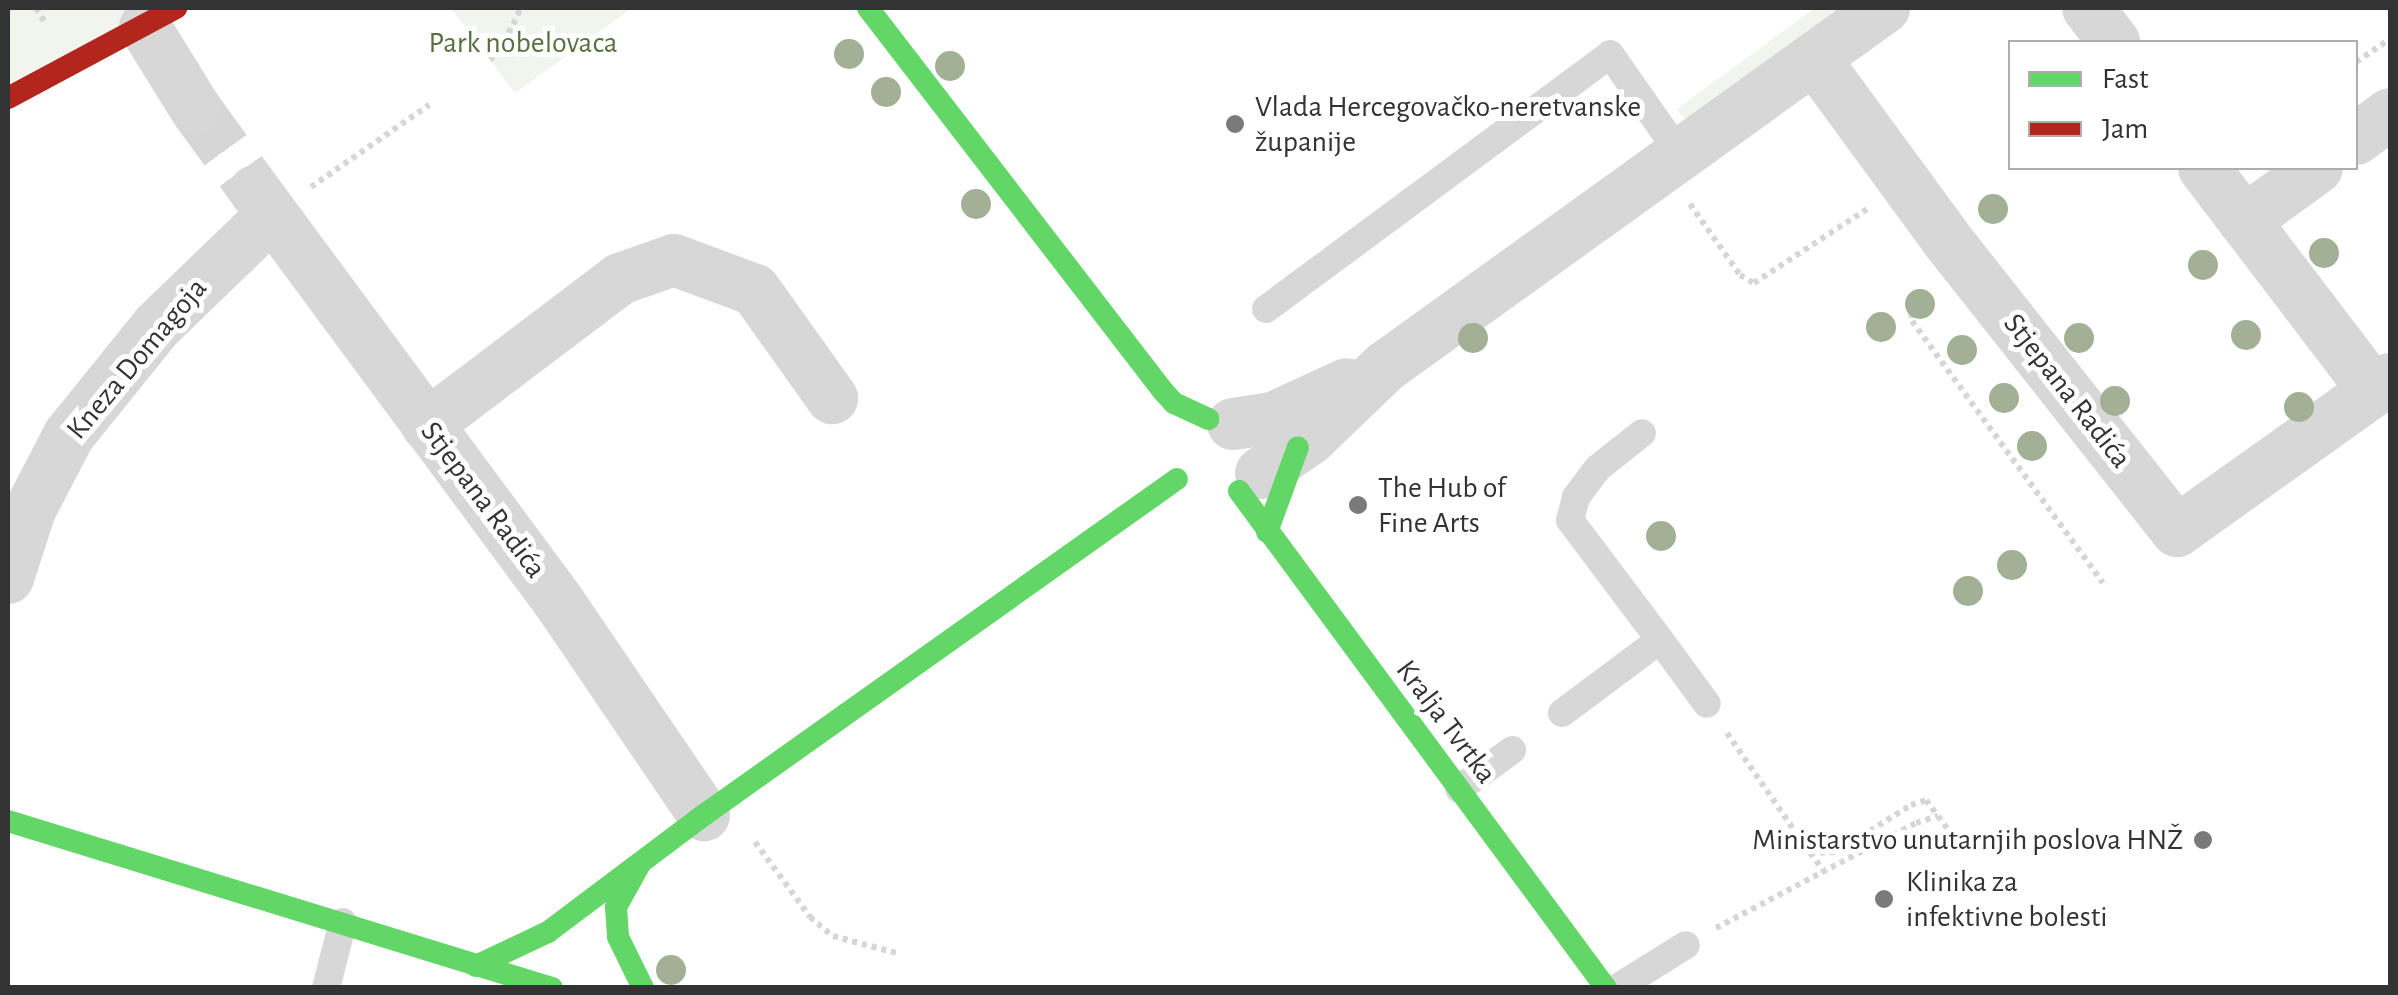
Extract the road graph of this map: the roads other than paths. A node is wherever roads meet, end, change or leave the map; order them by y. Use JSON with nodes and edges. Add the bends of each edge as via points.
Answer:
{"nodes":[{"id":1,"x":868,"y":8,"type":"edge"},
{"id":2,"x":1884,"y":8,"type":"edge"},
{"id":3,"x":2088,"y":8,"type":"edge"},
{"id":4,"x":160,"y":17,"type":"edge"},
{"id":5,"x":2112,"y":40,"type":"edge"},
{"id":6,"x":1814,"y":58,"type":"junction"},
{"id":7,"x":8,"y":98,"type":"edge"},
{"id":8,"x":195,"y":108,"type":"tunnel mouth"},
{"id":9,"x":2390,"y":114,"type":"edge"},
{"id":10,"x":2358,"y":138,"type":"edge"},
{"id":11,"x":2206,"y":170,"type":"edge"},
{"id":12,"x":2314,"y":170,"type":"edge"},
{"id":13,"x":1681,"y":175,"type":"junction"},
{"id":14,"x":263,"y":203,"type":"joint"},
{"id":15,"x":2244,"y":221,"type":"junction"},
{"id":16,"x":1266,"y":309,"type":"dead end"},
{"id":17,"x":1385,"y":366,"type":"junction"},
{"id":18,"x":2382,"y":385,"type":"edge"},
{"id":19,"x":832,"y":398,"type":"dead end"},
{"id":20,"x":1196,"y":420,"type":"junction"},
{"id":21,"x":427,"y":425,"type":"junction"},
{"id":22,"x":1642,"y":433,"type":"dead end"},
{"id":23,"x":1298,"y":447,"type":"junction"},
{"id":24,"x":1173,"y":452,"type":"dead end"},
{"id":25,"x":1177,"y":478,"type":"junction"},
{"id":26,"x":1224,"y":493,"type":"junction"},
{"id":27,"x":1267,"y":532,"type":"junction"},
{"id":28,"x":8,"y":578,"type":"edge"},
{"id":29,"x":1660,"y":640,"type":"junction"},
{"id":30,"x":1706,"y":704,"type":"road end"},
{"id":31,"x":1562,"y":713,"type":"dead end"},
{"id":32,"x":1512,"y":750,"type":"dead end"},
{"id":33,"x":1458,"y":789,"type":"junction"},
{"id":34,"x":714,"y":808,"type":"junction"},
{"id":35,"x":8,"y":820,"type":"edge"},
{"id":36,"x":640,"y":864,"type":"junction"},
{"id":37,"x":343,"y":922,"type":"junction"},
{"id":38,"x":1686,"y":944,"type":"road end"},
{"id":39,"x":476,"y":966,"type":"junction"},
{"id":40,"x":326,"y":988,"type":"edge"},
{"id":41,"x":552,"y":988,"type":"edge"},
{"id":42,"x":643,"y":988,"type":"edge"},
{"id":43,"x":1606,"y":988,"type":"edge"},
{"id":44,"x":1617,"y":988,"type":"edge"}],
"edges":[{"from":1,"to":20,"type":"street"},
{"from":2,"to":6,"type":"street"},
{"from":3,"to":5,"type":"street"},
{"from":4,"to":7,"type":"street"},
{"from":4,"to":8,"type":"street"},
{"from":6,"to":13,"type":"street"},
{"from":6,"to":18,"type":"street","name":"Stjepana Radića","via":[[2177,531]]},
{"from":9,"to":10,"type":"street"},
{"from":11,"to":15,"type":"street","name":"Stjepana Radića"},
{"from":12,"to":15,"type":"street"},
{"from":13,"to":16,"type":"lane","via":[[1610,54]]},
{"from":13,"to":17,"type":"street"},
{"from":14,"to":21,"type":"street","name":"Stjepana Radića"},
{"from":14,"to":28,"type":"street","name":"Kneza Domagoja","via":[[69,435],[30,510]]},
{"from":15,"to":18,"type":"street","name":"Stjepana Radića"},
{"from":17,"to":20,"type":"street","via":[[1273,418]]},
{"from":17,"to":23,"type":"street"},
{"from":19,"to":21,"type":"street","via":[[755,290],[674,260],[620,279]]},
{"from":20,"to":26,"type":"street","via":[[1251,444],[1253,470]]},
{"from":21,"to":34,"type":"street","name":"Stjepana Radića"},
{"from":22,"to":29,"type":"lane","via":[[1598,468],[1576,497],[1570,520]]},
{"from":23,"to":26,"type":"street"},
{"from":23,"to":27,"type":"street"},
{"from":24,"to":25,"type":"street"},
{"from":25,"to":26,"type":"street","name":"Kralja Tvrtka"},
{"from":25,"to":34,"type":"street"},
{"from":26,"to":27,"type":"street","name":"Kralja Tvrtka"},
{"from":27,"to":33,"type":"street","name":"Kralja Tvrtka"},
{"from":29,"to":30,"type":"lane"},
{"from":29,"to":31,"type":"lane"},
{"from":32,"to":33,"type":"lane"},
{"from":33,"to":43,"type":"street","name":"Kralja Tvrtka"},
{"from":34,"to":36,"type":"street"},
{"from":35,"to":37,"type":"street"},
{"from":36,"to":39,"type":"street","via":[[548,932]]},
{"from":36,"to":42,"type":"street","via":[[616,907],[618,938]]},
{"from":37,"to":39,"type":"street"},
{"from":37,"to":40,"type":"lane"},
{"from":38,"to":44,"type":"lane"},
{"from":39,"to":41,"type":"street"}]}
